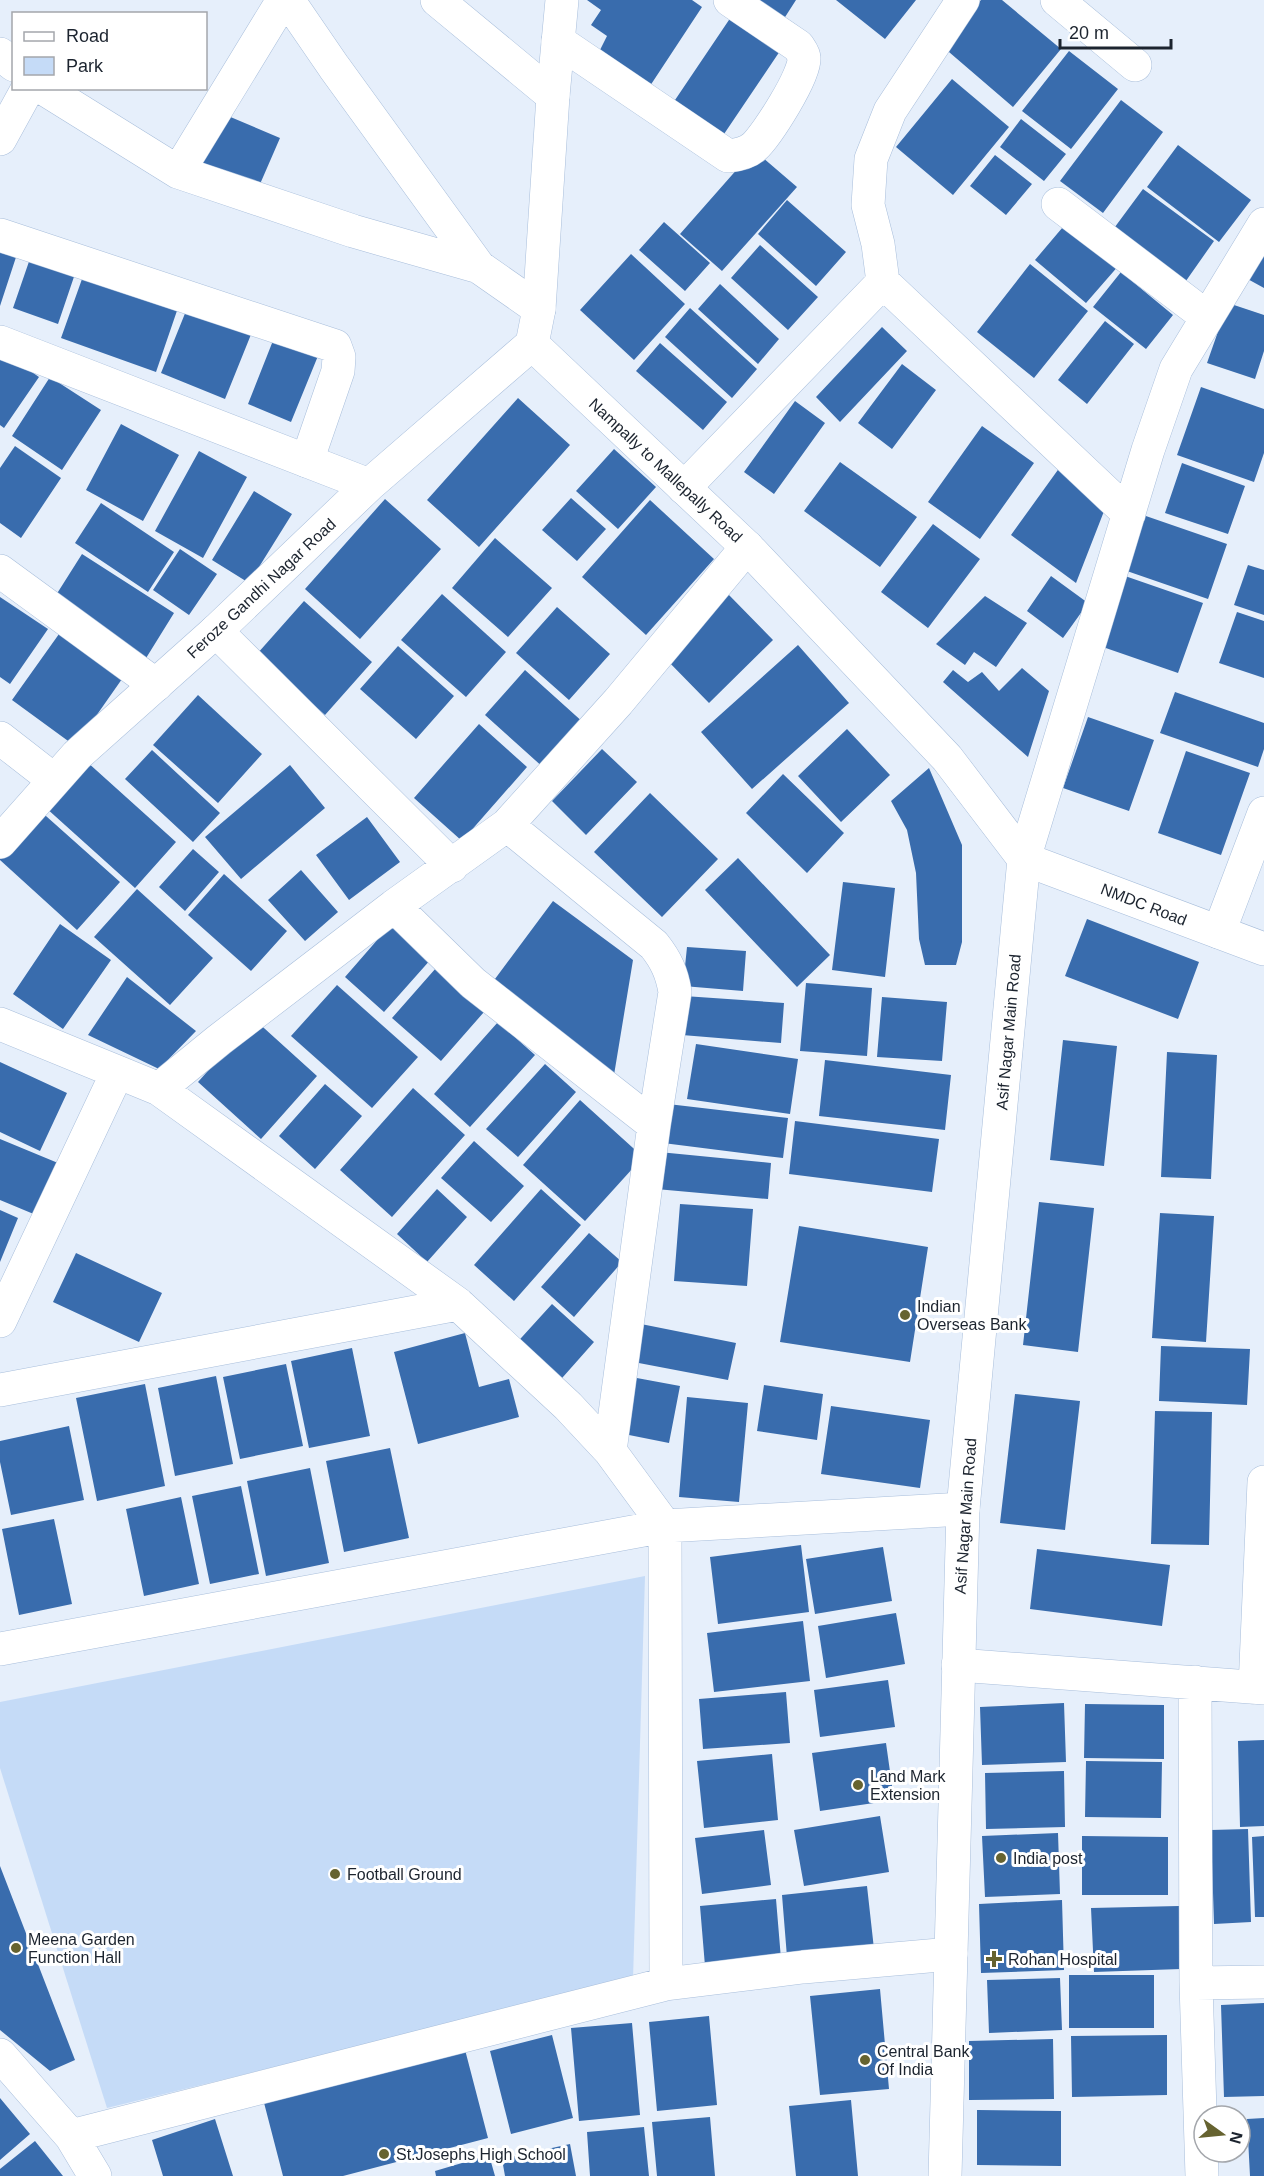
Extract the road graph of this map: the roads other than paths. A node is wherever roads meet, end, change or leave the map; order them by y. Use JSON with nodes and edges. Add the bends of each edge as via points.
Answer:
{"nodes":[{"id":1,"x":283,"y":0,"type":"edge"},
{"id":2,"x":288,"y":0,"type":"edge"},
{"id":3,"x":437,"y":0,"type":"edge"},
{"id":4,"x":562,"y":0,"type":"edge"},
{"id":5,"x":730,"y":0,"type":"edge"},
{"id":6,"x":963,"y":0,"type":"edge"},
{"id":7,"x":1057,"y":0,"type":"edge"},
{"id":8,"x":558,"y":41,"type":"junction"},
{"id":9,"x":0,"y":54,"type":"edge"},
{"id":10,"x":12,"y":64,"type":"edge"},
{"id":11,"x":1135,"y":65,"type":"dead end"},
{"id":12,"x":27,"y":90,"type":"edge"},
{"id":13,"x":46,"y":90,"type":"edge"},
{"id":14,"x":553,"y":96,"type":"junction"},
{"id":15,"x":0,"y":139,"type":"edge"},
{"id":16,"x":178,"y":172,"type":"junction"},
{"id":17,"x":1058,"y":204,"type":"dead end"},
{"id":18,"x":1263,"y":224,"type":"edge"},
{"id":19,"x":0,"y":235,"type":"edge"},
{"id":20,"x":479,"y":267,"type":"junction"},
{"id":21,"x":883,"y":282,"type":"junction"},
{"id":22,"x":539,"y":309,"type":"junction"},
{"id":23,"x":1208,"y":317,"type":"junction"},
{"id":24,"x":0,"y":342,"type":"edge"},
{"id":25,"x":531,"y":344,"type":"junction"},
{"id":26,"x":307,"y":461,"type":"junction"},
{"id":27,"x":369,"y":485,"type":"junction"},
{"id":28,"x":684,"y":488,"type":"junction"},
{"id":29,"x":1129,"y":514,"type":"junction"},
{"id":30,"x":747,"y":547,"type":"junction"},
{"id":31,"x":0,"y":571,"type":"edge"},
{"id":32,"x":216,"y":631,"type":"junction"},
{"id":33,"x":156,"y":685,"type":"junction"},
{"id":34,"x":0,"y":738,"type":"edge"},
{"id":35,"x":54,"y":780,"type":"junction"},
{"id":36,"x":1264,"y":813,"type":"edge"},
{"id":37,"x":507,"y":825,"type":"junction"},
{"id":38,"x":0,"y":842,"type":"edge"},
{"id":39,"x":1024,"y":859,"type":"junction"},
{"id":40,"x":452,"y":866,"type":"junction"},
{"id":41,"x":394,"y":906,"type":"junction"},
{"id":42,"x":1219,"y":932,"type":"junction"},
{"id":43,"x":1264,"y":949,"type":"edge"},
{"id":44,"x":0,"y":1024,"type":"edge"},
{"id":45,"x":117,"y":1073,"type":"junction"},
{"id":46,"x":159,"y":1089,"type":"junction"},
{"id":47,"x":654,"y":1125,"type":"junction"},
{"id":48,"x":458,"y":1304,"type":"junction"},
{"id":49,"x":0,"y":1321,"type":"edge"},
{"id":50,"x":0,"y":1390,"type":"edge"},
{"id":51,"x":610,"y":1451,"type":"junction"},
{"id":52,"x":1264,"y":1482,"type":"edge"},
{"id":53,"x":963,"y":1509,"type":"junction"},
{"id":54,"x":665,"y":1526,"type":"junction"},
{"id":55,"x":0,"y":1649,"type":"edge"},
{"id":56,"x":958,"y":1665,"type":"junction"},
{"id":57,"x":1195,"y":1682,"type":"junction"},
{"id":58,"x":1259,"y":1688,"type":"edge"},
{"id":59,"x":951,"y":1954,"type":"junction"},
{"id":60,"x":1264,"y":1982,"type":"edge"},
{"id":61,"x":1196,"y":1983,"type":"junction"},
{"id":62,"x":666,"y":1984,"type":"junction"},
{"id":63,"x":0,"y":2055,"type":"edge"},
{"id":64,"x":71,"y":2136,"type":"junction"},
{"id":65,"x":95,"y":2176,"type":"edge"},
{"id":66,"x":945,"y":2176,"type":"edge"},
{"id":67,"x":1202,"y":2176,"type":"edge"}],
"edges":[{"from":1,"to":16,"type":"street"},
{"from":2,"to":20,"type":"street"},
{"from":3,"to":14,"type":"street"},
{"from":4,"to":8,"type":"street"},
{"from":5,"to":8,"type":"street","via":[[798,46],[804,57],[785,104],[755,146],[742,154],[728,156]]},
{"from":6,"to":21,"type":"street","via":[[890,111],[871,159],[868,205]]},
{"from":7,"to":11,"type":"street"},
{"from":8,"to":14,"type":"street"},
{"from":9,"to":10,"type":"street"},
{"from":12,"to":15,"type":"street"},
{"from":13,"to":16,"type":"street"},
{"from":14,"to":22,"type":"street"},
{"from":16,"to":20,"type":"street","via":[[353,231]]},
{"from":17,"to":23,"type":"street"},
{"from":18,"to":23,"type":"street","name":"Asif Nagar Main Road"},
{"from":19,"to":26,"type":"street","via":[[335,346],[338,371]]},
{"from":20,"to":22,"type":"street"},
{"from":21,"to":28,"type":"street"},
{"from":21,"to":29,"type":"street"},
{"from":22,"to":25,"type":"street"},
{"from":23,"to":29,"type":"street","name":"Asif Nagar Main Road","via":[[1176,369]]},
{"from":24,"to":26,"type":"street"},
{"from":25,"to":27,"type":"street","name":"Feroze Gandhi Nagar Road"},
{"from":25,"to":28,"type":"street","name":"Nampally to Mallepally Road"},
{"from":26,"to":27,"type":"street"},
{"from":27,"to":32,"type":"street","name":"Feroze Gandhi Nagar Road"},
{"from":28,"to":30,"type":"street","name":"Nampally to Mallepally Road"},
{"from":29,"to":39,"type":"street","name":"Asif Nagar Main Road"},
{"from":30,"to":37,"type":"street","via":[[618,702]]},
{"from":30,"to":39,"type":"street","name":"Nampally to Mallepally Road","via":[[947,758]]},
{"from":31,"to":33,"type":"street"},
{"from":32,"to":33,"type":"street","name":"Feroze Gandhi Nagar Road"},
{"from":32,"to":40,"type":"street"},
{"from":33,"to":35,"type":"street","name":"Feroze Gandhi Nagar Road","via":[[77,754]]},
{"from":34,"to":35,"type":"street"},
{"from":35,"to":38,"type":"street","name":"Feroze Gandhi Nagar Road"},
{"from":36,"to":42,"type":"street"},
{"from":37,"to":40,"type":"street"},
{"from":37,"to":47,"type":"street","via":[[654,945],[667,960],[675,992]]},
{"from":39,"to":42,"type":"street","name":"NMDC Road"},
{"from":39,"to":53,"type":"street","name":"Asif Nagar Main Road"},
{"from":40,"to":41,"type":"street"},
{"from":41,"to":46,"type":"street"},
{"from":41,"to":47,"type":"street","via":[[473,983]]},
{"from":42,"to":43,"type":"street","name":"NMDC Road"},
{"from":44,"to":45,"type":"street"},
{"from":45,"to":46,"type":"street"},
{"from":45,"to":49,"type":"street"},
{"from":46,"to":48,"type":"street"},
{"from":47,"to":51,"type":"street"},
{"from":48,"to":50,"type":"street"},
{"from":48,"to":51,"type":"street","via":[[568,1406]]},
{"from":51,"to":54,"type":"street"},
{"from":52,"to":58,"type":"street"},
{"from":53,"to":54,"type":"street"},
{"from":53,"to":56,"type":"street","name":"Asif Nagar Main Road"},
{"from":54,"to":55,"type":"street"},
{"from":54,"to":62,"type":"street"},
{"from":56,"to":57,"type":"street"},
{"from":56,"to":59,"type":"street","name":"Asif Nagar Main Road"},
{"from":57,"to":58,"type":"street"},
{"from":57,"to":61,"type":"street"},
{"from":59,"to":62,"type":"street"},
{"from":59,"to":66,"type":"street","name":"Asif Nagar Main Road"},
{"from":60,"to":61,"type":"street"},
{"from":61,"to":67,"type":"street"},
{"from":62,"to":64,"type":"street"},
{"from":63,"to":64,"type":"street"},
{"from":64,"to":65,"type":"street"}]}
